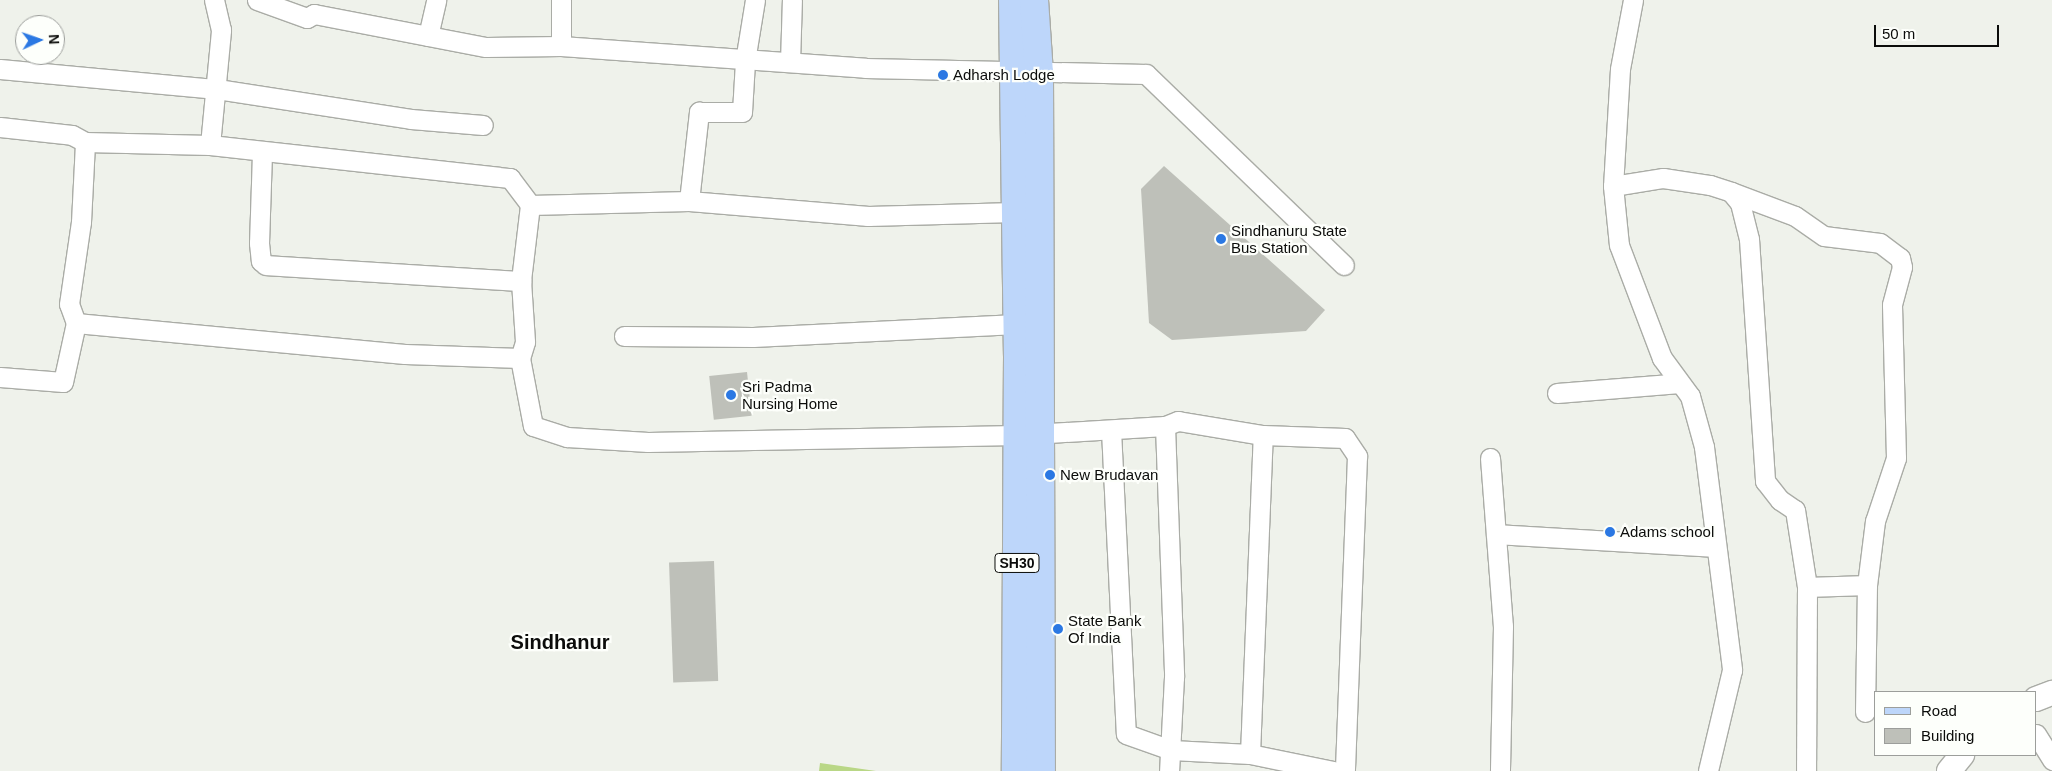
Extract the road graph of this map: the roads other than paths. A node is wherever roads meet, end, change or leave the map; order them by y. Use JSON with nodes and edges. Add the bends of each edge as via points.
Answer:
{"nodes":[{"id":1,"x":214,"y":0,"type":"edge"},
{"id":2,"x":257,"y":0,"type":"edge"},
{"id":3,"x":436,"y":0,"type":"edge"},
{"id":4,"x":561,"y":0,"type":"edge"},
{"id":5,"x":755,"y":0,"type":"edge"},
{"id":6,"x":792,"y":0,"type":"edge"},
{"id":7,"x":1013,"y":0,"type":"edge"},
{"id":8,"x":1034,"y":0,"type":"edge"},
{"id":9,"x":1633,"y":0,"type":"edge"},
{"id":10,"x":315,"y":7,"type":"edge"},
{"id":11,"x":428,"y":36,"type":"junction"},
{"id":12,"x":561,"y":46,"type":"junction"},
{"id":13,"x":745,"y":61,"type":"junction"},
{"id":14,"x":790,"y":62,"type":"junction"},
{"id":15,"x":0,"y":69,"type":"edge"},
{"id":16,"x":1028,"y":73,"type":"junction"},
{"id":17,"x":217,"y":89,"type":"junction"},
{"id":18,"x":483,"y":125,"type":"dead end"},
{"id":19,"x":0,"y":127,"type":"edge"},
{"id":20,"x":85,"y":142,"type":"junction"},
{"id":21,"x":210,"y":145,"type":"junction"},
{"id":22,"x":262,"y":153,"type":"junction"},
{"id":23,"x":1613,"y":186,"type":"junction"},
{"id":24,"x":1731,"y":192,"type":"junction"},
{"id":25,"x":689,"y":201,"type":"junction"},
{"id":26,"x":530,"y":205,"type":"junction"},
{"id":27,"x":1015,"y":212,"type":"junction"},
{"id":28,"x":1344,"y":266,"type":"dead end"},
{"id":29,"x":522,"y":281,"type":"junction"},
{"id":30,"x":76,"y":323,"type":"junction"},
{"id":31,"x":1017,"y":324,"type":"junction"},
{"id":32,"x":624,"y":336,"type":"dead end"},
{"id":33,"x":520,"y":358,"type":"junction"},
{"id":34,"x":0,"y":377,"type":"edge"},
{"id":35,"x":1680,"y":383,"type":"junction"},
{"id":36,"x":1557,"y":393,"type":"dead end"},
{"id":37,"x":1165,"y":426,"type":"junction"},
{"id":38,"x":1111,"y":430,"type":"junction"},
{"id":39,"x":1028,"y":435,"type":"junction"},
{"id":40,"x":1263,"y":435,"type":"junction"},
{"id":41,"x":1490,"y":458,"type":"dead end"},
{"id":42,"x":1496,"y":534,"type":"junction"},
{"id":43,"x":1716,"y":548,"type":"junction"},
{"id":44,"x":1867,"y":585,"type":"junction"},
{"id":45,"x":1807,"y":587,"type":"junction"},
{"id":46,"x":2052,"y":693,"type":"edge"},
{"id":47,"x":2037,"y":699,"type":"edge"},
{"id":48,"x":1865,"y":712,"type":"dead end"},
{"id":49,"x":2037,"y":736,"type":"edge"},
{"id":50,"x":1171,"y":750,"type":"junction"},
{"id":51,"x":1250,"y":754,"type":"junction"},
{"id":52,"x":1961,"y":756,"type":"edge"},
{"id":53,"x":2052,"y":760,"type":"edge"},
{"id":54,"x":1016,"y":771,"type":"edge"},
{"id":55,"x":1041,"y":771,"type":"edge"},
{"id":56,"x":1169,"y":771,"type":"edge"},
{"id":57,"x":1333,"y":771,"type":"edge"},
{"id":58,"x":1345,"y":771,"type":"edge"},
{"id":59,"x":1500,"y":771,"type":"edge"},
{"id":60,"x":1708,"y":771,"type":"edge"},
{"id":61,"x":1806,"y":771,"type":"edge"},
{"id":62,"x":1949,"y":771,"type":"edge"}],
"edges":[{"from":1,"to":17,"type":"street","via":[[221,30]]},
{"from":2,"to":10,"type":"street","via":[[307,18]]},
{"from":3,"to":11,"type":"street"},
{"from":4,"to":12,"type":"street"},
{"from":5,"to":13,"type":"street"},
{"from":6,"to":14,"type":"street"},
{"from":7,"to":16,"type":"main road","number":"SH30"},
{"from":8,"to":16,"type":"main road"},
{"from":9,"to":23,"type":"street","via":[[1620,69]]},
{"from":10,"to":11,"type":"street"},
{"from":11,"to":12,"type":"street","via":[[486,47]]},
{"from":12,"to":13,"type":"street"},
{"from":13,"to":14,"type":"street"},
{"from":13,"to":25,"type":"street","via":[[742,112],[699,112]]},
{"from":14,"to":16,"type":"street"},
{"from":15,"to":17,"type":"street"},
{"from":16,"to":27,"type":"main road","number":"SH30"},
{"from":16,"to":28,"type":"street","via":[[1146,74]]},
{"from":16,"to":39,"type":"main road"},
{"from":17,"to":18,"type":"street","via":[[411,119]]},
{"from":17,"to":21,"type":"street"},
{"from":19,"to":20,"type":"street","via":[[72,135]]},
{"from":20,"to":21,"type":"street"},
{"from":20,"to":30,"type":"street","via":[[81,222],[69,304]]},
{"from":21,"to":22,"type":"street"},
{"from":22,"to":26,"type":"street","via":[[510,178]]},
{"from":22,"to":29,"type":"street","via":[[259,243],[261,260],[266,264]]},
{"from":23,"to":24,"type":"street","via":[[1663,178],[1710,185]]},
{"from":23,"to":35,"type":"street","via":[[1619,245],[1662,358]]},
{"from":24,"to":44,"type":"street","via":[[1795,216],[1824,236],[1880,243],[1900,258],[1902,266],[1892,305],[1896,458],[1875,521]]},
{"from":24,"to":45,"type":"street","via":[[1740,203],[1749,239],[1765,481],[1780,500],[1795,510]]},
{"from":25,"to":26,"type":"street"},
{"from":25,"to":27,"type":"street","via":[[868,216]]},
{"from":26,"to":29,"type":"street"},
{"from":27,"to":31,"type":"main road","number":"SH30"},
{"from":29,"to":33,"type":"street","via":[[525,342]]},
{"from":30,"to":33,"type":"street","via":[[405,354]]},
{"from":30,"to":34,"type":"street","via":[[63,382]]},
{"from":31,"to":32,"type":"street","via":[[753,337]]},
{"from":31,"to":39,"type":"main road","number":"SH30"},
{"from":33,"to":39,"type":"street","via":[[533,426],[567,437],[648,442]]},
{"from":35,"to":36,"type":"street"},
{"from":35,"to":43,"type":"street","via":[[1690,396],[1704,447]]},
{"from":37,"to":38,"type":"street"},
{"from":37,"to":40,"type":"street","via":[[1178,421]]},
{"from":37,"to":50,"type":"street","via":[[1174,677]]},
{"from":38,"to":39,"type":"street"},
{"from":38,"to":50,"type":"street","via":[[1126,734]]},
{"from":39,"to":54,"type":"main road","number":"SH30"},
{"from":39,"to":55,"type":"main road"},
{"from":40,"to":51,"type":"street"},
{"from":40,"to":58,"type":"street","via":[[1345,438],[1357,456]]},
{"from":41,"to":42,"type":"street"},
{"from":42,"to":43,"type":"street"},
{"from":42,"to":59,"type":"street","via":[[1503,626]]},
{"from":43,"to":60,"type":"street","via":[[1732,670]]},
{"from":44,"to":45,"type":"street"},
{"from":44,"to":48,"type":"street"},
{"from":45,"to":61,"type":"street"},
{"from":46,"to":47,"type":"street"},
{"from":49,"to":53,"type":"street"},
{"from":50,"to":51,"type":"street"},
{"from":50,"to":56,"type":"street"},
{"from":51,"to":57,"type":"street"},
{"from":52,"to":62,"type":"street"}]}
